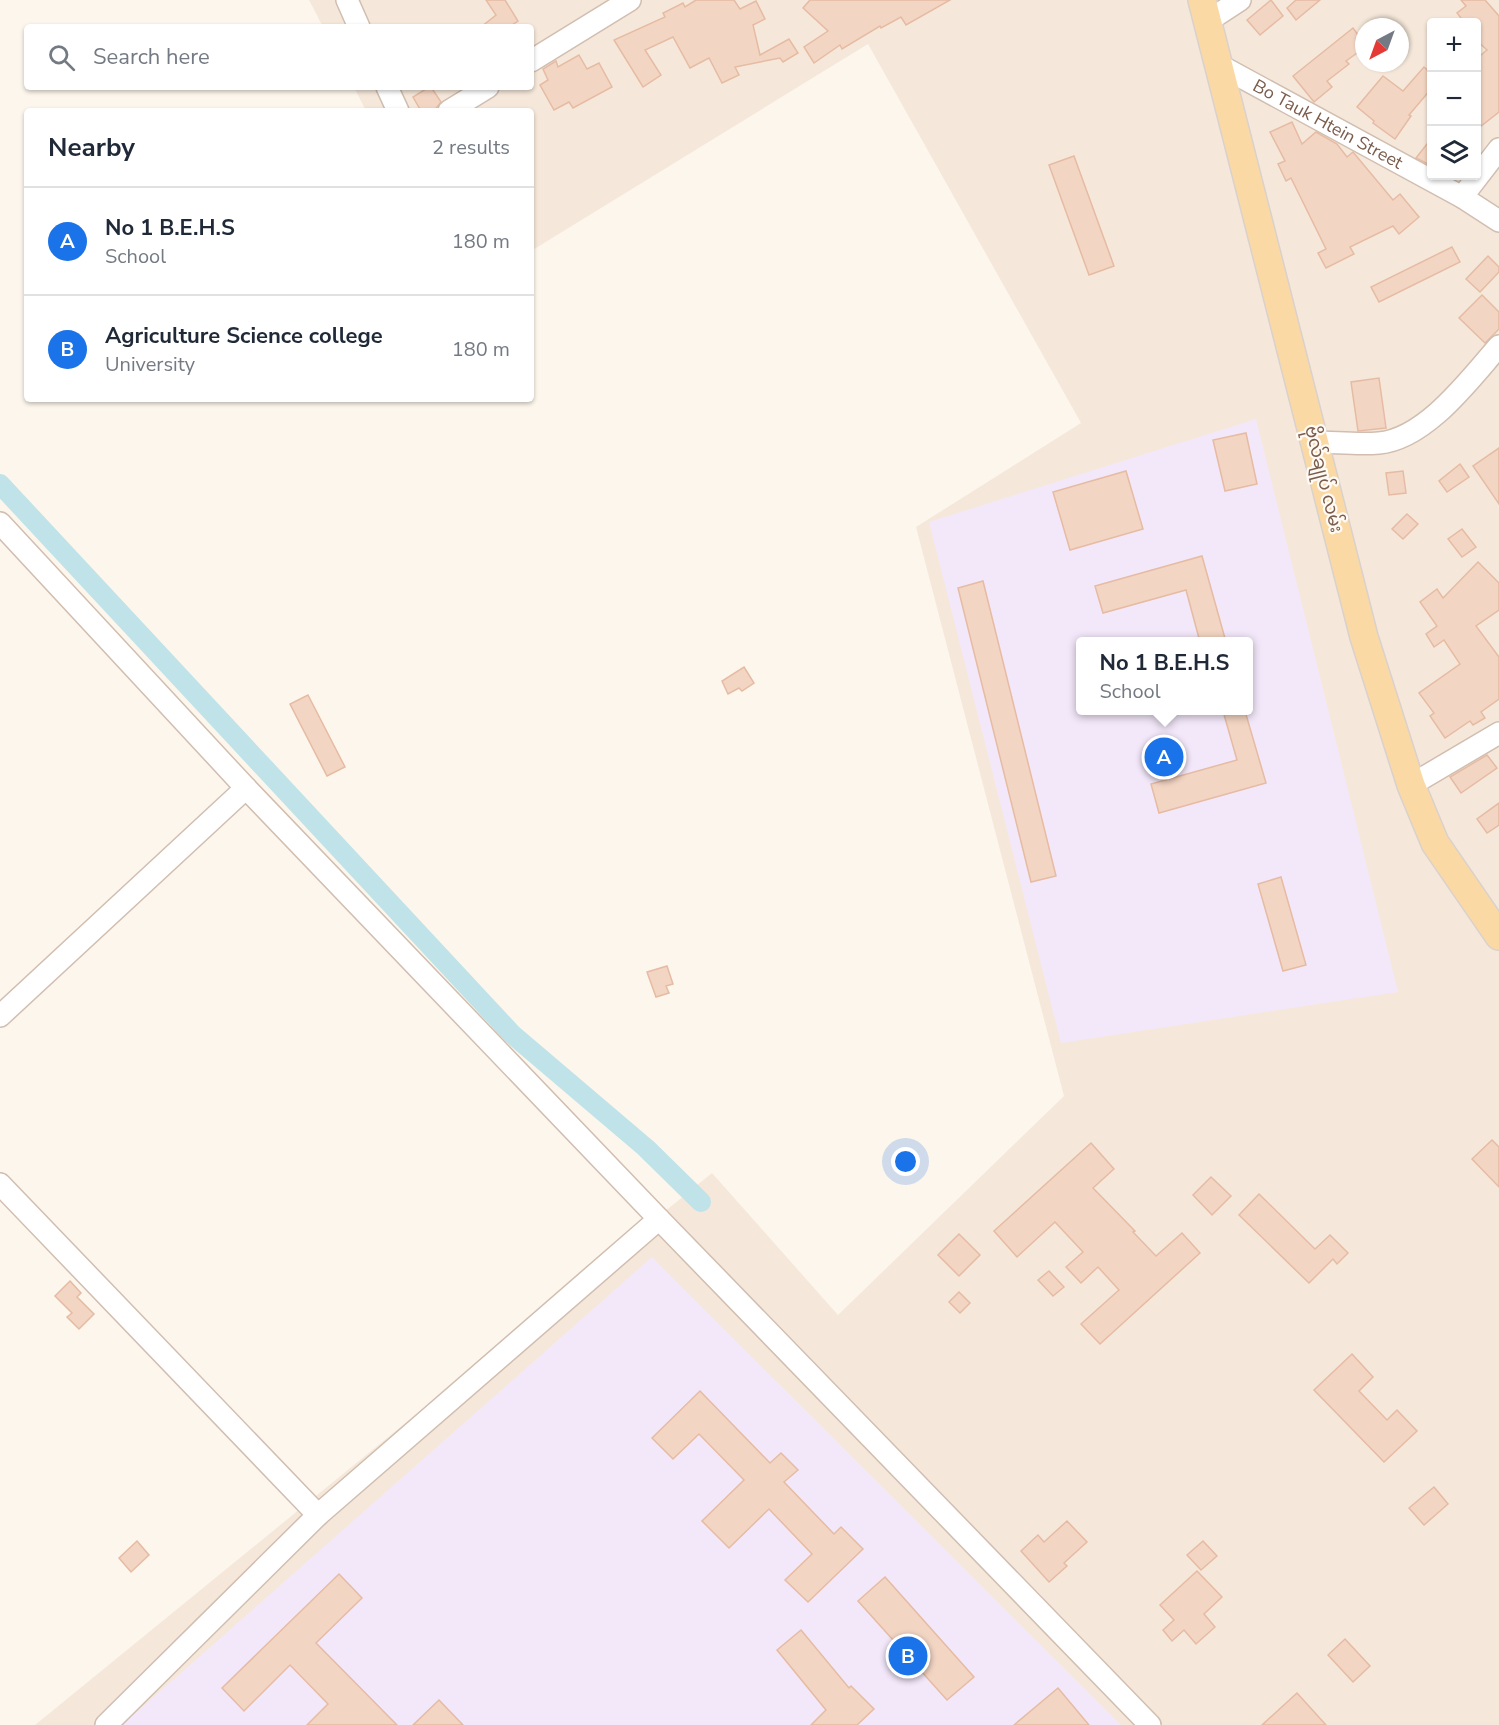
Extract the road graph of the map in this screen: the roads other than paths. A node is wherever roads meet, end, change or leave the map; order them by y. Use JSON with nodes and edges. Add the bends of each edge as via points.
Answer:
{"nodes":[{"id":1,"x":347,"y":0,"type":"edge"},
{"id":2,"x":630,"y":0,"type":"edge"},
{"id":3,"x":1240,"y":0,"type":"edge"},
{"id":4,"x":1205,"y":10,"type":"edge"},
{"id":5,"x":358,"y":24,"type":"edge"},
{"id":6,"x":534,"y":59,"type":"edge"},
{"id":7,"x":1219,"y":65,"type":"junction"},
{"id":8,"x":388,"y":90,"type":"edge"},
{"id":9,"x":483,"y":90,"type":"edge"},
{"id":10,"x":397,"y":108,"type":"edge"},
{"id":11,"x":454,"y":108,"type":"edge"},
{"id":12,"x":1499,"y":149,"type":"edge"},
{"id":13,"x":1462,"y":197,"type":"junction"},
{"id":14,"x":1499,"y":221,"type":"edge"},
{"id":15,"x":1499,"y":346,"type":"edge"},
{"id":16,"x":1314,"y":442,"type":"junction"},
{"id":17,"x":0,"y":523,"type":"edge"},
{"id":18,"x":1499,"y":733,"type":"edge"},
{"id":19,"x":1411,"y":785,"type":"junction"},
{"id":20,"x":246,"y":788,"type":"junction"},
{"id":21,"x":1499,"y":936,"type":"edge"},
{"id":22,"x":0,"y":1016,"type":"edge"},
{"id":23,"x":0,"y":1184,"type":"edge"},
{"id":24,"x":658,"y":1219,"type":"junction"},
{"id":25,"x":318,"y":1515,"type":"junction"},
{"id":26,"x":106,"y":1725,"type":"edge"},
{"id":27,"x":1150,"y":1725,"type":"edge"}],
"edges":[{"from":1,"to":5,"type":"street"},
{"from":2,"to":6,"type":"street"},
{"from":3,"to":4,"type":"street"},
{"from":4,"to":7,"type":"main road","name":"ဗိုလ်ချုပ် လမ်း"},
{"from":7,"to":13,"type":"street","name":"Bo Tauk Htein Street"},
{"from":7,"to":16,"type":"main road","name":"ဗိုလ်ချုပ် လမ်း"},
{"from":8,"to":10,"type":"street"},
{"from":9,"to":11,"type":"street"},
{"from":12,"to":13,"type":"street"},
{"from":13,"to":14,"type":"street","name":"Bo Tauk Htein Street"},
{"from":15,"to":16,"type":"street","via":[[1422,426],[1380,443]]},
{"from":16,"to":19,"type":"main road","name":"ဗိုလ်ချုပ် လမ်း","via":[[1364,638]]},
{"from":17,"to":20,"type":"street"},
{"from":18,"to":19,"type":"street"},
{"from":19,"to":21,"type":"main road","name":"ဗိုလ်ချုပ် လမ်း","via":[[1435,843]]},
{"from":20,"to":22,"type":"street"},
{"from":20,"to":24,"type":"street"},
{"from":23,"to":25,"type":"street"},
{"from":24,"to":25,"type":"street"},
{"from":24,"to":27,"type":"street"},
{"from":25,"to":26,"type":"street"}]}
